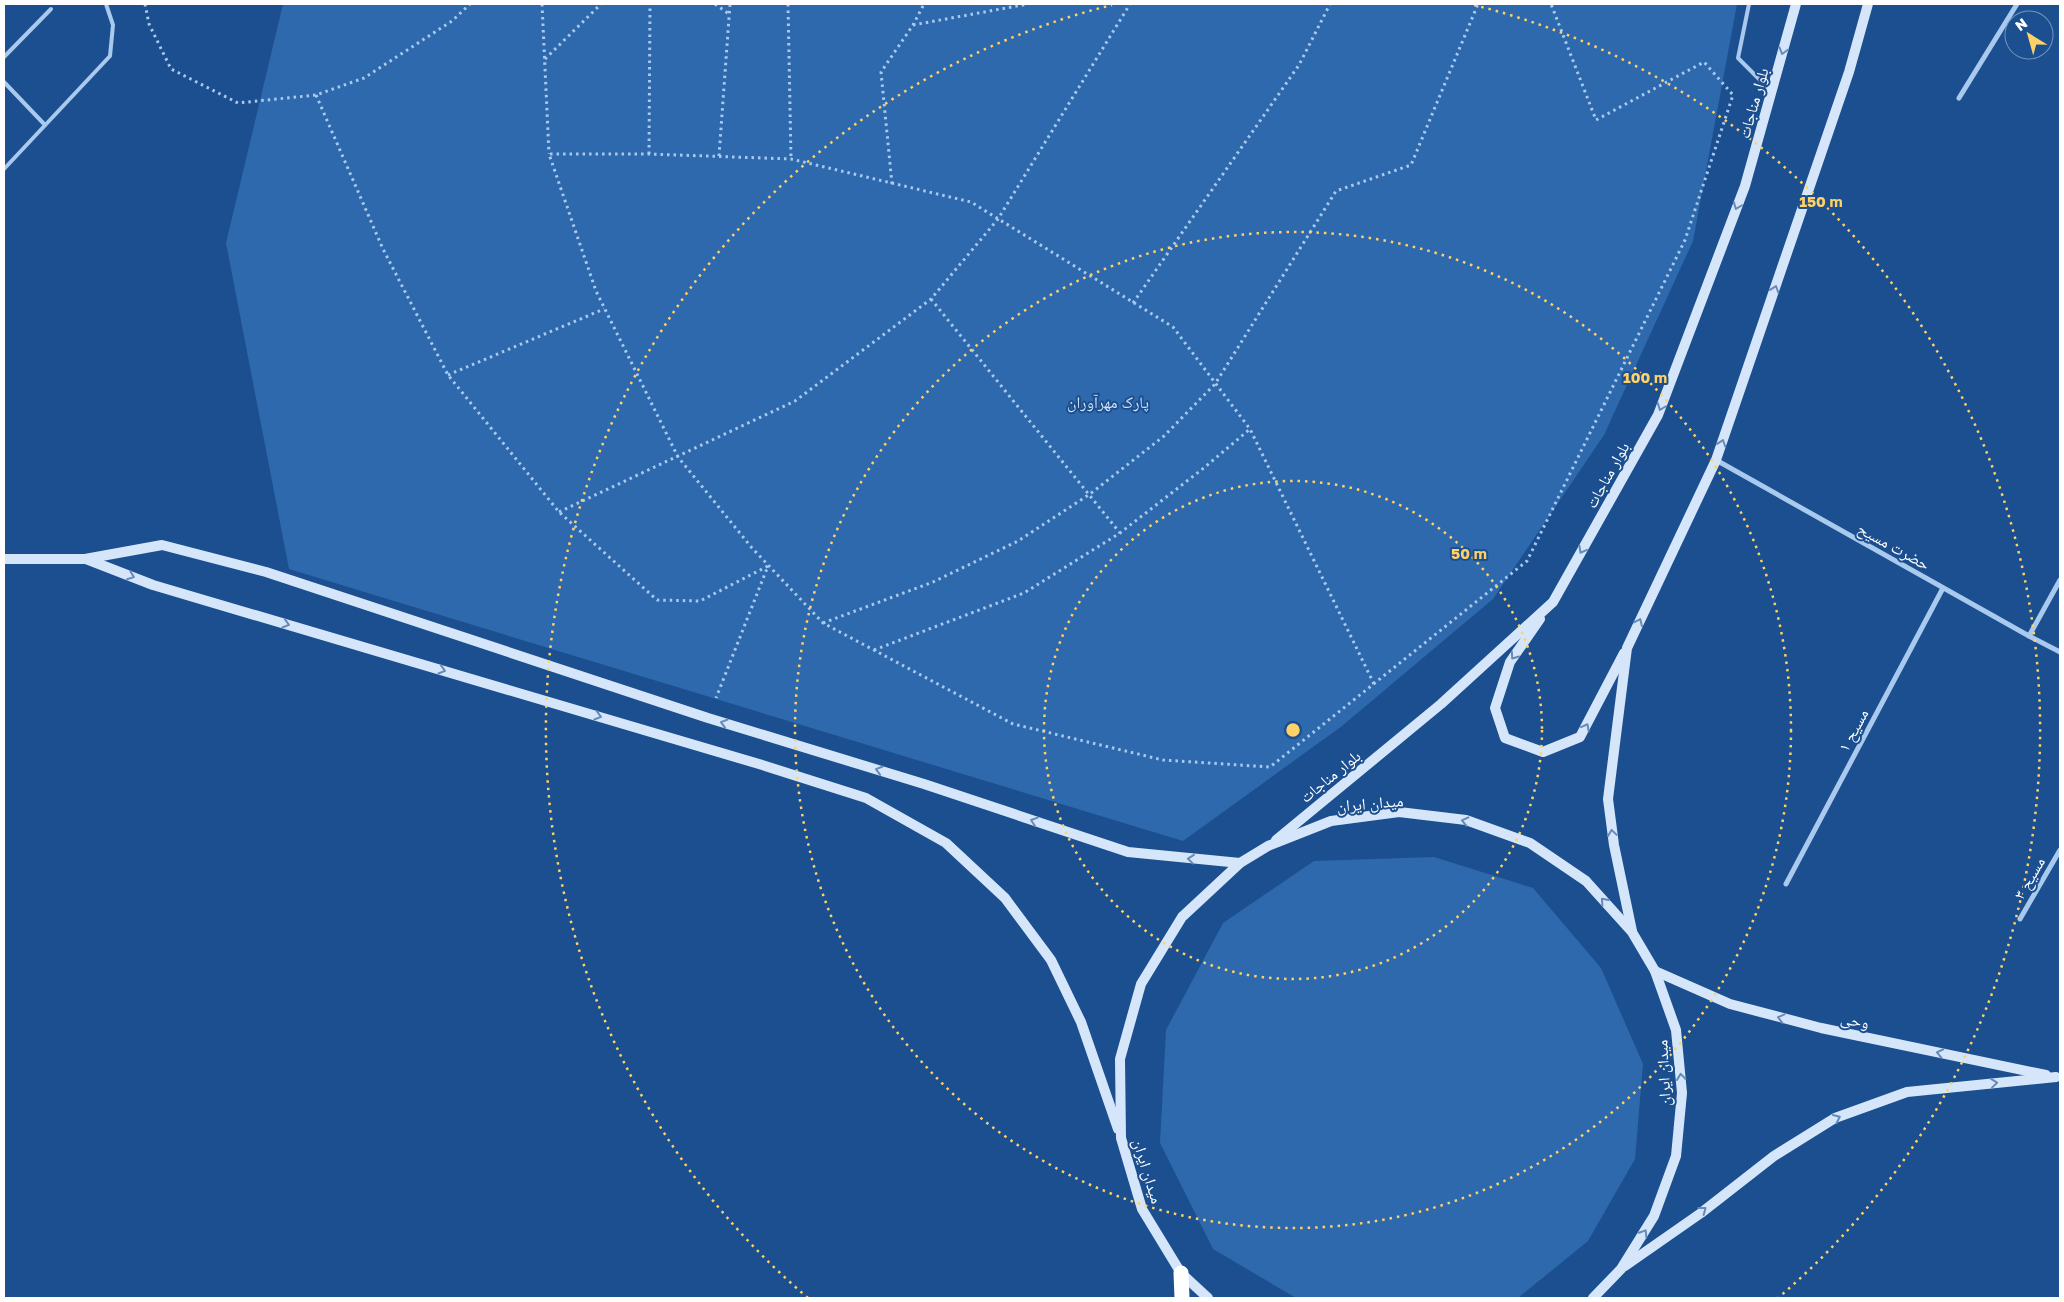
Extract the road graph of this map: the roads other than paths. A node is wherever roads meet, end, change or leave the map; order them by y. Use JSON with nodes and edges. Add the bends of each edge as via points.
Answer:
{"nodes":[{"id":1,"x":106,"y":4,"type":"edge"},
{"id":2,"x":1749,"y":4,"type":"edge"},
{"id":3,"x":1796,"y":4,"type":"edge"},
{"id":4,"x":1868,"y":4,"type":"edge"},
{"id":5,"x":2017,"y":4,"type":"edge"},
{"id":6,"x":52,"y":9,"type":"dead end"},
{"id":7,"x":4,"y":57,"type":"edge"},
{"id":8,"x":4,"y":82,"type":"edge"},
{"id":9,"x":1771,"y":92,"type":"junction"},
{"id":10,"x":1959,"y":98,"type":"dead end"},
{"id":11,"x":46,"y":125,"type":"junction"},
{"id":12,"x":4,"y":169,"type":"edge"},
{"id":13,"x":1716,"y":460,"type":"junction"},
{"id":14,"x":4,"y":559,"type":"edge"},
{"id":15,"x":86,"y":559,"type":"junction"},
{"id":16,"x":2060,"y":580,"type":"edge"},
{"id":17,"x":1943,"y":588,"type":"junction"},
{"id":18,"x":1553,"y":602,"type":"junction"},
{"id":19,"x":2029,"y":636,"type":"junction"},
{"id":20,"x":1627,"y":648,"type":"junction"},
{"id":21,"x":2060,"y":652,"type":"edge"},
{"id":22,"x":1268,"y":846,"type":"junction"},
{"id":23,"x":2060,"y":850,"type":"edge"},
{"id":24,"x":1240,"y":863,"type":"junction"},
{"id":25,"x":1786,"y":884,"type":"dead end"},
{"id":26,"x":2020,"y":919,"type":"dead end"},
{"id":27,"x":1632,"y":932,"type":"junction"},
{"id":28,"x":1655,"y":971,"type":"junction"},
{"id":29,"x":2058,"y":1077,"type":"edge"},
{"id":30,"x":1121,"y":1138,"type":"junction"},
{"id":31,"x":1621,"y":1269,"type":"junction"},
{"id":32,"x":1181,"y":1273,"type":"junction"},
{"id":33,"x":1182,"y":1298,"type":"edge"},
{"id":34,"x":1208,"y":1298,"type":"edge"},
{"id":35,"x":1592,"y":1298,"type":"edge"}],
"edges":[{"from":1,"to":11,"type":"lane","via":[[113,25],[110,56]]},
{"from":2,"to":9,"type":"lane","via":[[1738,58]]},
{"from":3,"to":9,"type":"main road","name":"بلوار مناجات","one_way":true},
{"from":13,"to":4,"type":"main road","one_way":true,"via":[[1849,72]]},
{"from":5,"to":10,"type":"street"},
{"from":6,"to":7,"type":"lane"},
{"from":8,"to":11,"type":"lane"},
{"from":9,"to":18,"type":"main road","name":"بلوار مناجات","one_way":true,"via":[[1745,186],[1658,415]]},
{"from":11,"to":12,"type":"lane"},
{"from":13,"to":17,"type":"street","name":"حضرت مسیح"},
{"from":20,"to":13,"type":"main road","one_way":true},
{"from":14,"to":15,"type":"main road"},
{"from":24,"to":15,"type":"main road","one_way":true,"via":[[1128,852],[266,572],[162,545]]},
{"from":15,"to":30,"type":"main road","one_way":true,"via":[[153,585],[866,798],[946,842],[1005,898],[1052,960],[1081,1022]]},
{"from":16,"to":19,"type":"street"},
{"from":17,"to":19,"type":"street","name":"حضرت مسیح"},
{"from":17,"to":25,"type":"street","name":"مسیح ۱"},
{"from":18,"to":20,"type":"main road","one_way":true,"via":[[1510,662],[1495,708],[1506,738],[1543,752],[1580,737]]},
{"from":18,"to":22,"type":"main road","name":"بلوار مناجات","via":[[1441,704]]},
{"from":19,"to":21,"type":"street","name":"حضرت مسیح"},
{"from":27,"to":20,"type":"main road","one_way":true,"via":[[1608,799]]},
{"from":22,"to":24,"type":"main road","name":"میدان ایران"},
{"from":27,"to":22,"type":"main road","name":"میدان ایران","one_way":true,"via":[[1586,881],[1530,843],[1466,820],[1399,812],[1331,821]]},
{"from":23,"to":26,"type":"street","name":"مسیح ۳"},
{"from":24,"to":30,"type":"main road","name":"میدان ایران","via":[[1182,917],[1141,984],[1120,1059]]},
{"from":27,"to":28,"type":"main road","name":"میدان ایران"},
{"from":29,"to":28,"type":"main road","name":"وحی","one_way":true,"via":[[1821,1028],[1730,1004]]},
{"from":31,"to":28,"type":"main road","name":"میدان ایران","one_way":true,"via":[[1654,1216],[1676,1156],[1682,1093],[1676,1030]]},
{"from":31,"to":29,"type":"main road","one_way":true,"via":[[1774,1156],[1835,1118],[1907,1092]]},
{"from":30,"to":32,"type":"main road","name":"میدان ایران","via":[[1142,1209]]},
{"from":31,"to":35,"type":"main road","name":"میدان ایران"},
{"from":32,"to":33,"type":"highway"},
{"from":32,"to":34,"type":"main road","name":"میدان ایران"}]}
